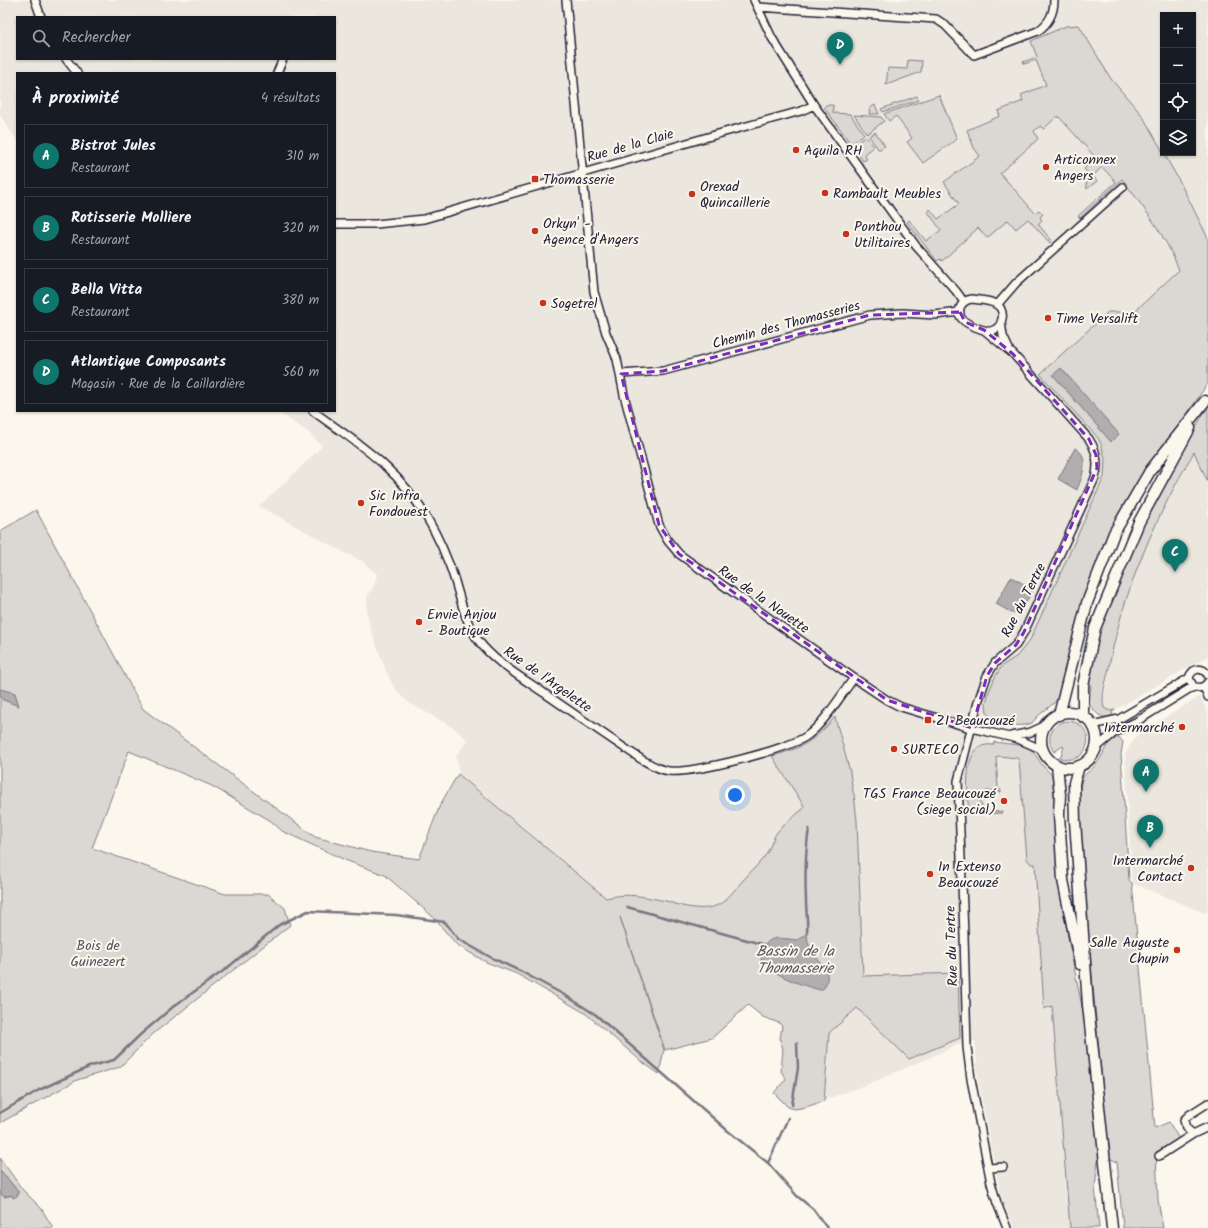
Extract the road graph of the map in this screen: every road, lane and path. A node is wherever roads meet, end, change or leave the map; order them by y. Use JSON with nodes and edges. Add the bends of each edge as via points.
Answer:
{"nodes":[{"id":1,"x":36,"y":0,"type":"edge"},
{"id":2,"x":566,"y":0,"type":"edge"},
{"id":3,"x":754,"y":0,"type":"edge"},
{"id":4,"x":1054,"y":0,"type":"edge"},
{"id":5,"x":758,"y":7,"type":"junction"},
{"id":6,"x":41,"y":16,"type":"edge"},
{"id":7,"x":67,"y":60,"type":"edge"},
{"id":8,"x":282,"y":60,"type":"edge"},
{"id":9,"x":76,"y":72,"type":"edge"},
{"id":10,"x":277,"y":72,"type":"edge"},
{"id":11,"x":814,"y":105,"type":"junction"},
{"id":12,"x":583,"y":173,"type":"junction"},
{"id":13,"x":1123,"y":187,"type":"dead end"},
{"id":14,"x":336,"y":224,"type":"edge"},
{"id":15,"x":964,"y":302,"type":"junction"},
{"id":16,"x":997,"y":305,"type":"junction"},
{"id":17,"x":960,"y":312,"type":"junction"},
{"id":18,"x":1001,"y":322,"type":"junction"},
{"id":19,"x":984,"y":330,"type":"junction"},
{"id":20,"x":1013,"y":354,"type":"junction"},
{"id":21,"x":621,"y":374,"type":"junction"},
{"id":22,"x":1206,"y":398,"type":"edge"},
{"id":23,"x":314,"y":412,"type":"edge"},
{"id":24,"x":1207,"y":671,"type":"edge"},
{"id":25,"x":854,"y":678,"type":"junction"},
{"id":26,"x":1190,"y":678,"type":"junction"},
{"id":27,"x":1206,"y":685,"type":"edge"},
{"id":28,"x":1195,"y":687,"type":"junction"},
{"id":29,"x":1208,"y":697,"type":"edge"},
{"id":30,"x":1059,"y":715,"type":"junction"},
{"id":31,"x":1083,"y":717,"type":"junction"},
{"id":32,"x":1046,"y":725,"type":"junction"},
{"id":33,"x":1092,"y":725,"type":"junction"},
{"id":34,"x":972,"y":728,"type":"junction"},
{"id":35,"x":1009,"y":736,"type":"junction"},
{"id":36,"x":1043,"y":750,"type":"junction"},
{"id":37,"x":1095,"y":750,"type":"junction"},
{"id":38,"x":1056,"y":765,"type":"junction"},
{"id":39,"x":1079,"y":766,"type":"junction"},
{"id":40,"x":1088,"y":1005,"type":"junction"},
{"id":41,"x":1208,"y":1104,"type":"edge"},
{"id":42,"x":1208,"y":1127,"type":"edge"},
{"id":43,"x":1193,"y":1134,"type":"junction"},
{"id":44,"x":1159,"y":1156,"type":"dead end"},
{"id":45,"x":1003,"y":1167,"type":"dead end"},
{"id":46,"x":988,"y":1168,"type":"junction"},
{"id":47,"x":1007,"y":1228,"type":"edge"},
{"id":48,"x":1112,"y":1228,"type":"edge"}],
"edges":[{"from":1,"to":6,"type":"street"},
{"from":2,"to":12,"type":"street","name":"Rue de la Nouette"},
{"from":3,"to":5,"type":"street"},
{"from":4,"to":5,"type":"street","via":[[1054,10],[1048,23],[1038,31],[974,55],[936,19]]},
{"from":5,"to":11,"type":"street","via":[[772,38]]},
{"from":7,"to":9,"type":"street"},
{"from":8,"to":10,"type":"street"},
{"from":11,"to":12,"type":"street","name":"Rue de la Claie","via":[[801,111]]},
{"from":11,"to":15,"type":"street","via":[[916,246]]},
{"from":12,"to":14,"type":"street","name":"Rue de la Claie","via":[[424,219],[376,224]]},
{"from":12,"to":21,"type":"street","name":"Rue de la Nouette","via":[[594,292]]},
{"from":13,"to":16,"type":"street","via":[[1016,283]]},
{"from":15,"to":16,"type":"street","via":[[972,299]]},
{"from":15,"to":17,"type":"street"},
{"from":16,"to":18,"type":"street","via":[[1002,311]]},
{"from":17,"to":19,"type":"street","via":[[965,322]]},
{"from":17,"to":21,"type":"street","name":"Chemin des Thomasseries","via":[[940,315],[870,315],[662,371]]},
{"from":18,"to":19,"type":"street","via":[[994,329]]},
{"from":18,"to":20,"type":"street","name":"Rue du Tertre","via":[[1003,336]]},
{"from":19,"to":20,"type":"street","name":"Rue du Tertre"},
{"from":20,"to":34,"type":"street","name":"Rue du Tertre","via":[[1089,439],[1096,454],[1097,468],[1095,478],[1033,617],[1016,645],[995,663],[987,676]]},
{"from":21,"to":25,"type":"street","name":"Rue de la Nouette","via":[[624,395],[659,525],[668,541],[679,554]]},
{"from":22,"to":30,"type":"main road","via":[[1150,471],[1114,533],[1087,603]]},
{"from":22,"to":31,"type":"main road","via":[[1138,522],[1095,628],[1083,686]]},
{"from":23,"to":25,"type":"street","name":"Rue de l'Argelette","via":[[385,466],[414,498],[438,537],[450,564],[468,622],[476,638],[488,652],[641,760],[669,771],[684,771],[774,750],[797,742],[808,736],[817,726]]},
{"from":24,"to":26,"type":"street","via":[[1195,670]]},
{"from":25,"to":34,"type":"street","name":"Rue de la Nouette","via":[[901,707]]},
{"from":26,"to":28,"type":"street","via":[[1191,684]]},
{"from":26,"to":33,"type":"street","via":[[1119,719]]},
{"from":27,"to":28,"type":"street"},
{"from":27,"to":29,"type":"street"},
{"from":28,"to":37,"type":"street","via":[[1114,733]]},
{"from":30,"to":31,"type":"main road","via":[[1071,713]]},
{"from":30,"to":32,"type":"main road"},
{"from":31,"to":33,"type":"main road"},
{"from":32,"to":35,"type":"street","name":"Rue de la Nouette","via":[[1031,732]]},
{"from":32,"to":36,"type":"main road","via":[[1041,736]]},
{"from":33,"to":37,"type":"main road","via":[[1096,737]]},
{"from":34,"to":35,"type":"street","name":"Rue de la Nouette"},
{"from":34,"to":46,"type":"street","name":"Rue du Tertre","via":[[958,781],[966,1043]]},
{"from":35,"to":36,"type":"street","name":"Rue de la Nouette"},
{"from":36,"to":38,"type":"main road","via":[[1049,760]]},
{"from":37,"to":39,"type":"main road","via":[[1089,759]]},
{"from":38,"to":39,"type":"main road","via":[[1071,768]]},
{"from":38,"to":40,"type":"main road","via":[[1060,795],[1063,880]]},
{"from":39,"to":40,"type":"main road","via":[[1074,784],[1075,821]]},
{"from":40,"to":48,"type":"main road"},
{"from":41,"to":43,"type":"street","via":[[1184,1120],[1186,1128]]},
{"from":42,"to":43,"type":"street"},
{"from":43,"to":44,"type":"street"},
{"from":45,"to":46,"type":"street"},
{"from":46,"to":47,"type":"street","name":"Rue du Tertre"}]}
